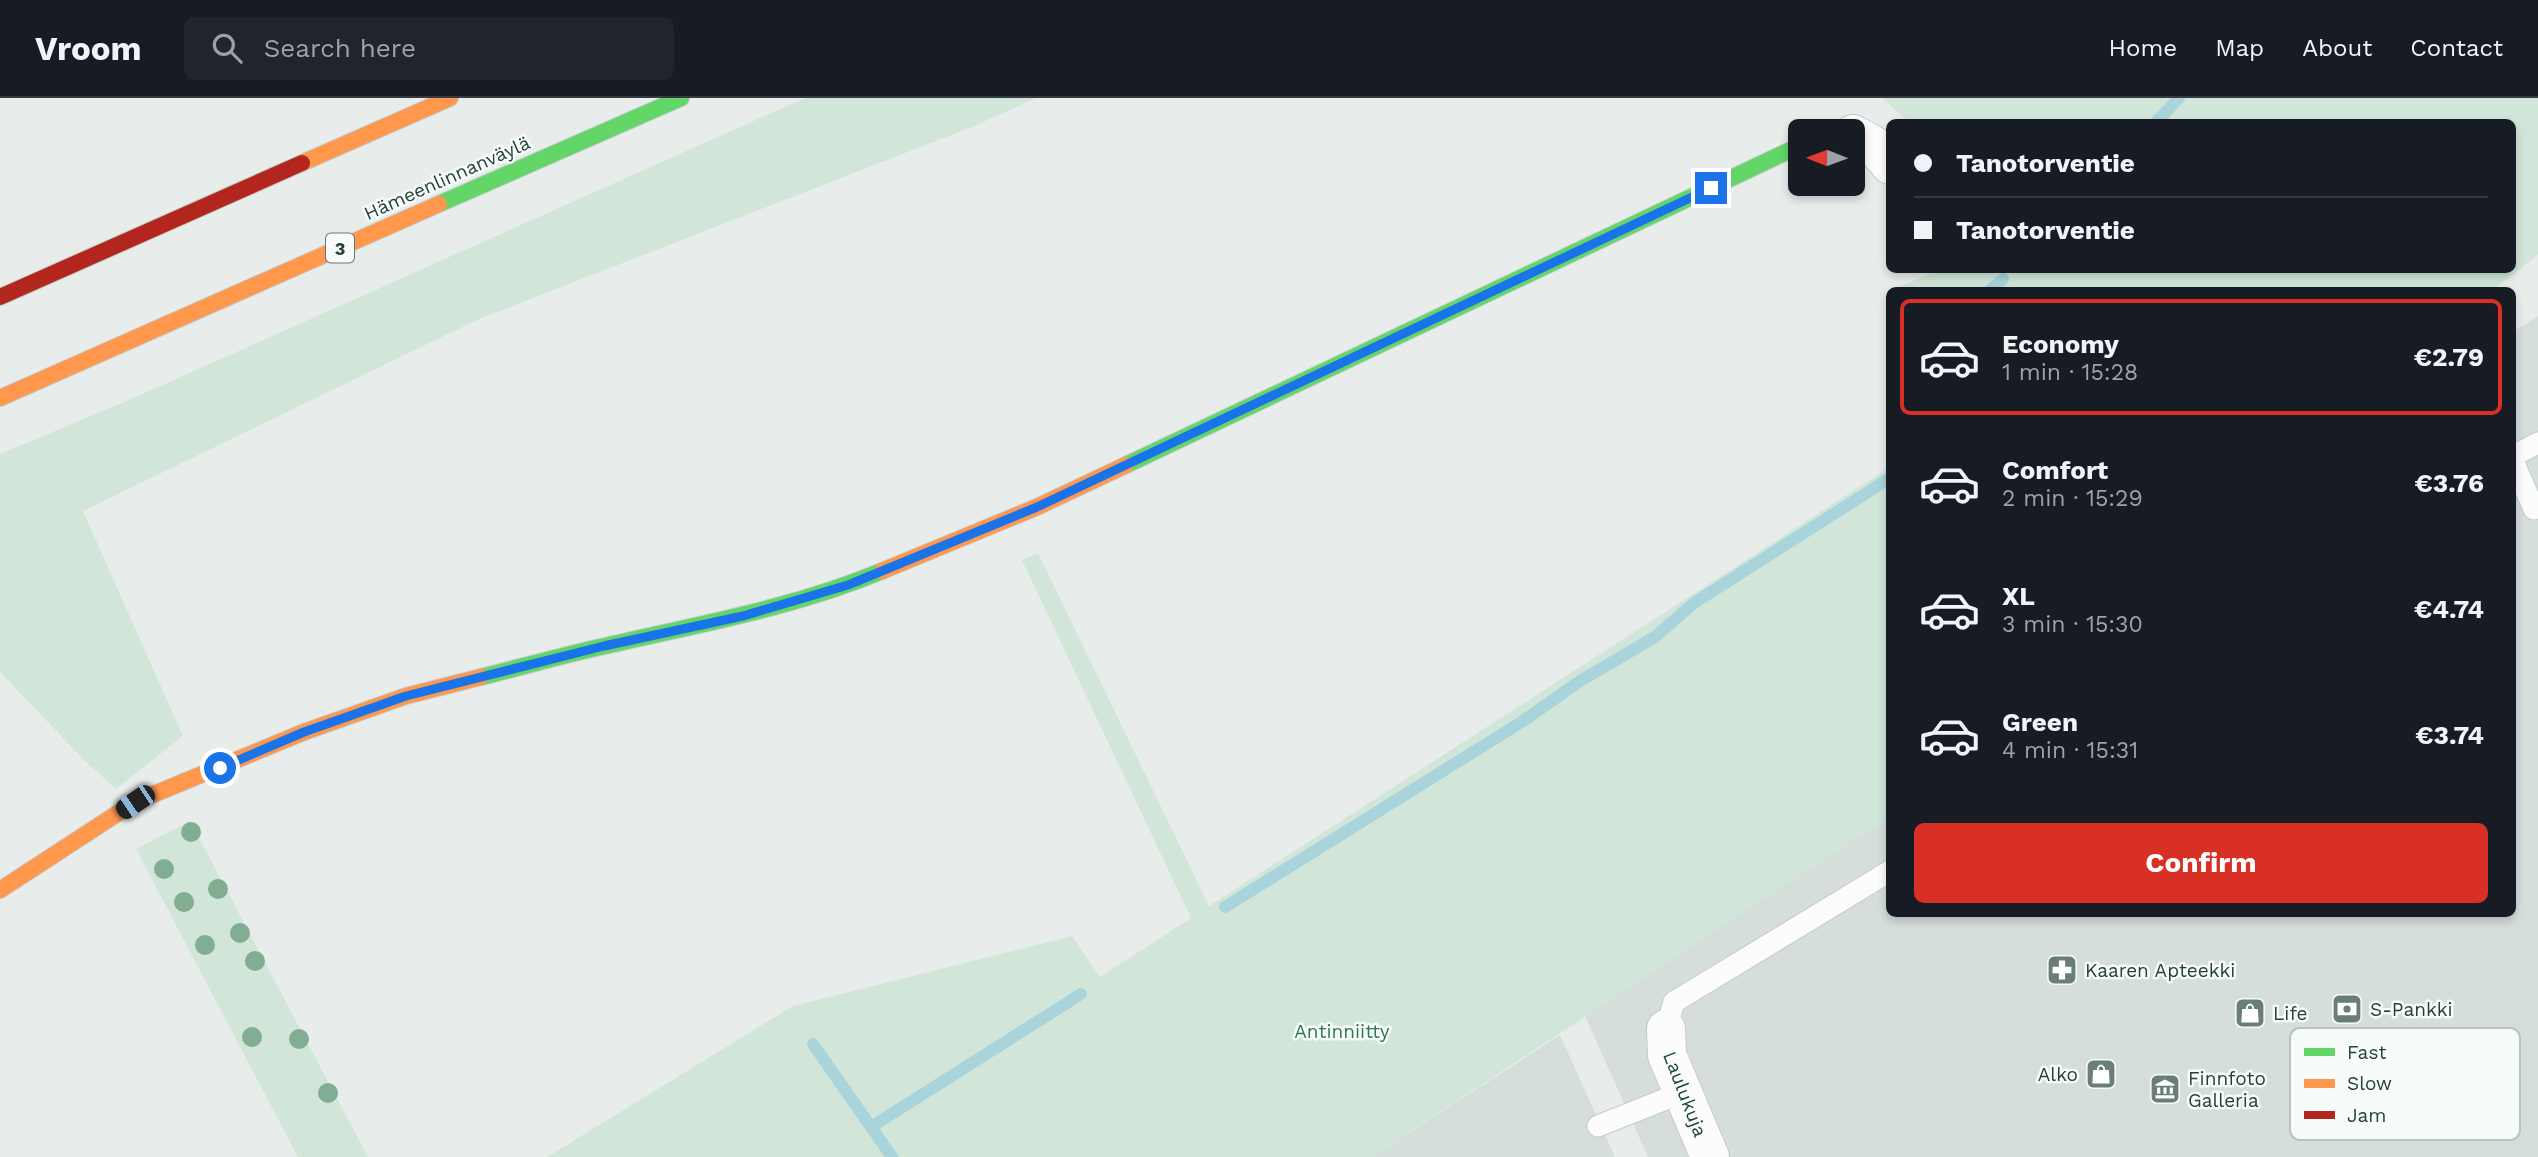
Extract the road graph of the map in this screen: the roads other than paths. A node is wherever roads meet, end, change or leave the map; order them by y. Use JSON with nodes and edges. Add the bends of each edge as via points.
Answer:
{"nodes":[{"id":1,"x":450,"y":98,"type":"edge"},
{"id":2,"x":681,"y":98,"type":"edge"},
{"id":3,"x":1866,"y":141,"type":"edge"},
{"id":4,"x":1788,"y":151,"type":"edge"},
{"id":5,"x":1886,"y":160,"type":"edge"},
{"id":6,"x":0,"y":297,"type":"edge"},
{"id":7,"x":0,"y":398,"type":"edge"},
{"id":8,"x":2538,"y":443,"type":"edge"},
{"id":9,"x":2516,"y":456,"type":"edge"},
{"id":10,"x":2516,"y":465,"type":"edge"},
{"id":11,"x":2534,"y":509,"type":"dead end"},
{"id":12,"x":1886,"y":873,"type":"edge"},
{"id":13,"x":0,"y":890,"type":"edge"},
{"id":14,"x":1666,"y":1029,"type":"joint"},
{"id":15,"x":1681,"y":1093,"type":"junction"},
{"id":16,"x":1598,"y":1126,"type":"dead end"},
{"id":17,"x":1710,"y":1157,"type":"edge"}],
"edges":[{"from":1,"to":6,"type":"main road"},
{"from":2,"to":7,"type":"main road","name":"Hämeenlinnanväylä","number":"3"},
{"from":3,"to":5,"type":"street"},
{"from":4,"to":13,"type":"main road","via":[[983,530],[848,585],[743,616],[406,696],[304,732],[135,802]]},
{"from":8,"to":9,"type":"lane"},
{"from":10,"to":11,"type":"lane"},
{"from":12,"to":14,"type":"lane","via":[[1674,1002]]},
{"from":14,"to":15,"type":"street","name":"Laulukuja","via":[[1667,1055]]},
{"from":15,"to":16,"type":"lane"},
{"from":15,"to":17,"type":"street","name":"Laulukuja"}]}
